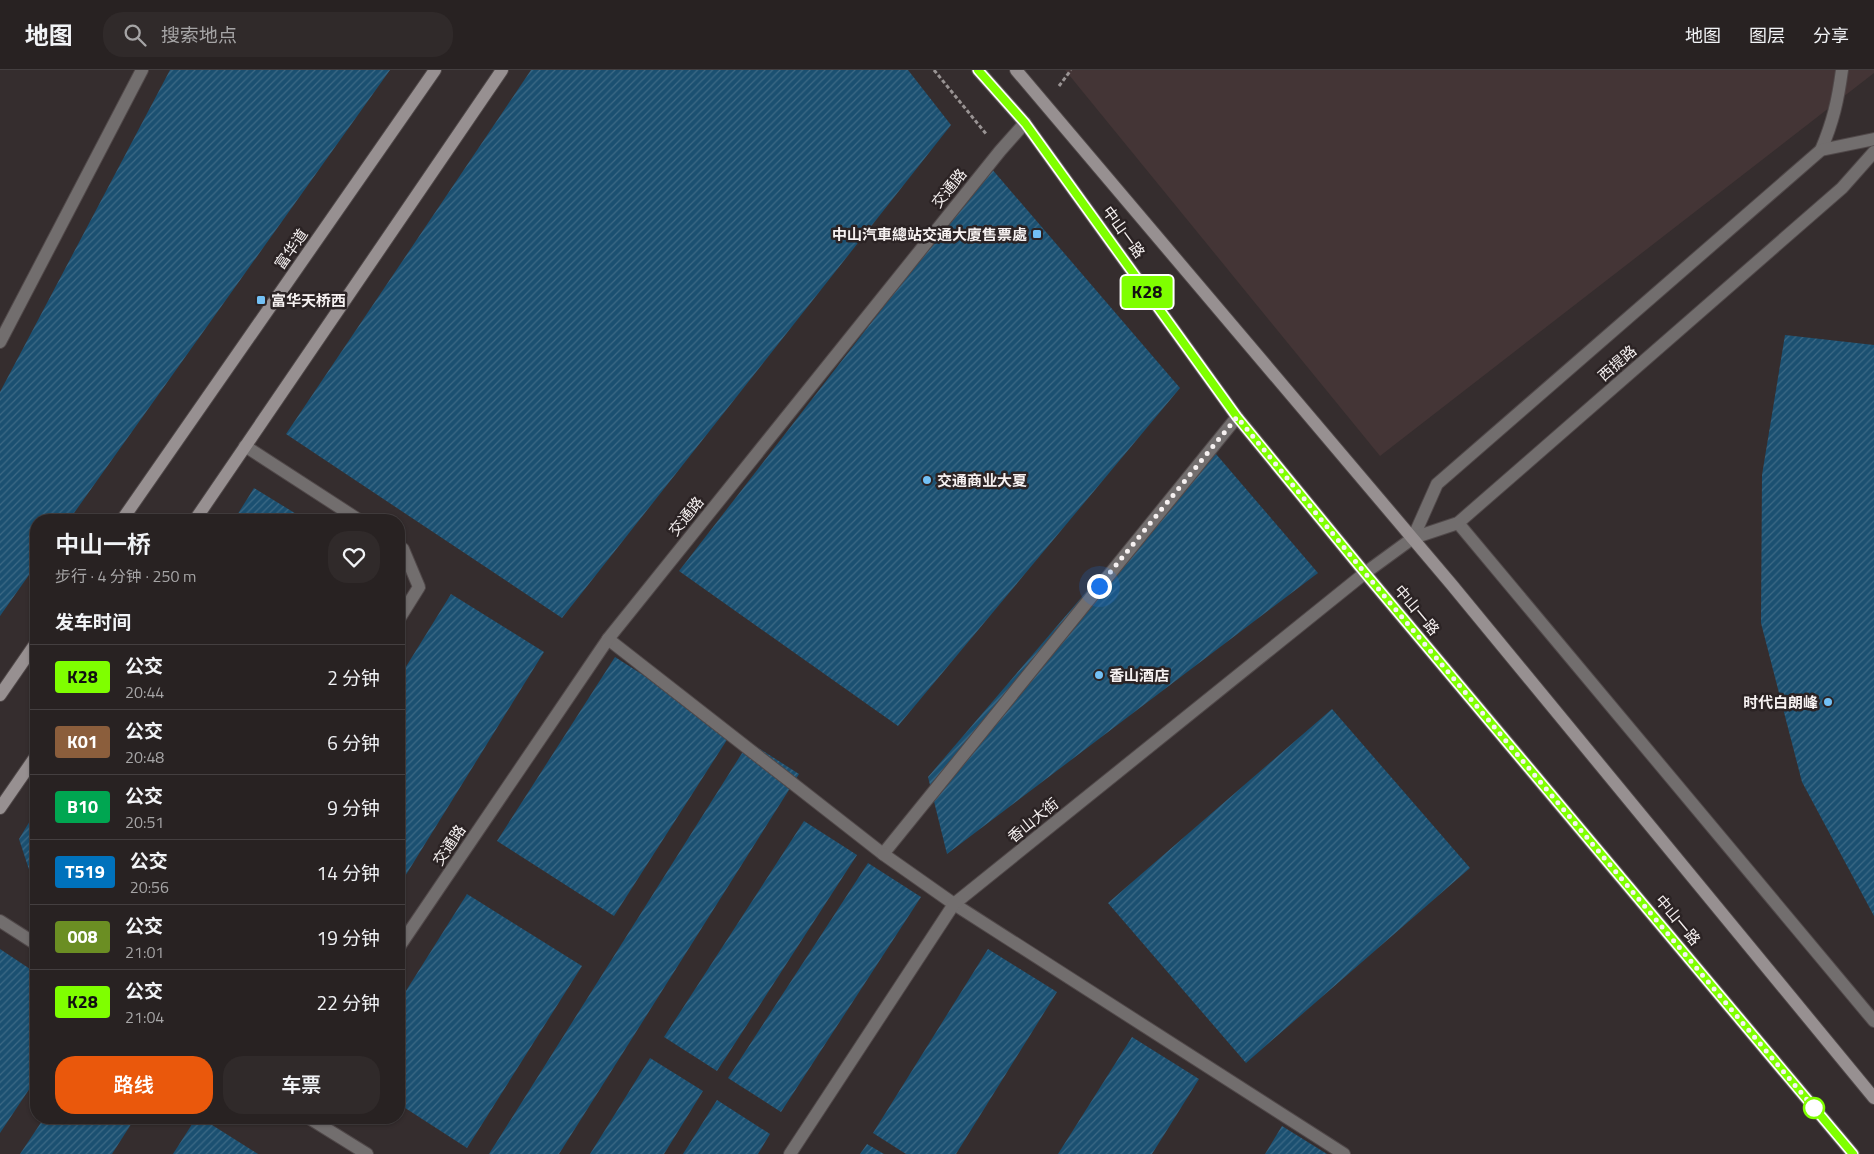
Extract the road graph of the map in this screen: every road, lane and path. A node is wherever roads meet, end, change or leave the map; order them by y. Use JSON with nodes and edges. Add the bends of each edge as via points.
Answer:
{"nodes":[{"id":1,"x":142,"y":70,"type":"edge"},
{"id":2,"x":435,"y":70,"type":"edge"},
{"id":3,"x":502,"y":70,"type":"edge"},
{"id":4,"x":934,"y":70,"type":"edge"},
{"id":5,"x":978,"y":70,"type":"edge"},
{"id":6,"x":1016,"y":70,"type":"edge"},
{"id":7,"x":1842,"y":70,"type":"edge"},
{"id":8,"x":1025,"y":123,"type":"junction"},
{"id":9,"x":1874,"y":139,"type":"edge"},
{"id":10,"x":1821,"y":150,"type":"junction"},
{"id":11,"x":1000,"y":151,"type":"junction"},
{"id":12,"x":1874,"y":152,"type":"edge"},
{"id":13,"x":0,"y":342,"type":"edge"},
{"id":14,"x":1237,"y":417,"type":"junction"},
{"id":15,"x":245,"y":446,"type":"junction"},
{"id":16,"x":126,"y":514,"type":"edge"},
{"id":17,"x":200,"y":514,"type":"edge"},
{"id":18,"x":350,"y":514,"type":"edge"},
{"id":19,"x":1458,"y":523,"type":"junction"},
{"id":20,"x":1412,"y":538,"type":"junction"},
{"id":21,"x":405,"y":552,"type":"edge"},
{"id":22,"x":1365,"y":573,"type":"junction"},
{"id":23,"x":405,"y":609,"type":"edge"},
{"id":24,"x":608,"y":639,"type":"junction"},
{"id":25,"x":30,"y":652,"type":"edge"},
{"id":26,"x":0,"y":695,"type":"edge"},
{"id":27,"x":30,"y":765,"type":"edge"},
{"id":28,"x":0,"y":808,"type":"edge"},
{"id":29,"x":883,"y":854,"type":"junction"},
{"id":30,"x":954,"y":904,"type":"junction"},
{"id":31,"x":0,"y":921,"type":"edge"},
{"id":32,"x":405,"y":939,"type":"edge"},
{"id":33,"x":30,"y":940,"type":"edge"},
{"id":34,"x":1874,"y":1022,"type":"edge"},
{"id":35,"x":1874,"y":1098,"type":"edge"},
{"id":36,"x":319,"y":1124,"type":"edge"},
{"id":37,"x":367,"y":1154,"type":"edge"},
{"id":38,"x":790,"y":1154,"type":"edge"},
{"id":39,"x":1344,"y":1154,"type":"edge"},
{"id":40,"x":1853,"y":1154,"type":"edge"}],
"edges":[{"from":1,"to":13,"type":"street"},
{"from":2,"to":16,"type":"main road","name":"富华道"},
{"from":3,"to":15,"type":"main road"},
{"from":4,"to":11,"type":"path"},
{"from":5,"to":8,"type":"main road","name":"中山一路"},
{"from":6,"to":20,"type":"main road","name":"中山一路"},
{"from":7,"to":10,"type":"street","via":[[1837,105]]},
{"from":8,"to":11,"type":"street","name":"交通路"},
{"from":8,"to":14,"type":"main road","name":"中山一路"},
{"from":9,"to":10,"type":"street"},
{"from":10,"to":20,"type":"street","via":[[1437,484]]},
{"from":11,"to":24,"type":"street","name":"交通路"},
{"from":12,"to":19,"type":"street","name":"西提路","via":[[1842,188]]},
{"from":14,"to":22,"type":"main road","name":"中山一路"},
{"from":14,"to":29,"type":"street"},
{"from":15,"to":17,"type":"main road"},
{"from":15,"to":18,"type":"street"},
{"from":19,"to":20,"type":"street","name":"西提路"},
{"from":19,"to":34,"type":"street"},
{"from":20,"to":22,"type":"street","name":"西提路"},
{"from":20,"to":35,"type":"main road","name":"中山一路"},
{"from":21,"to":23,"type":"street","via":[[419,587]]},
{"from":22,"to":30,"type":"street","name":"香山大街"},
{"from":22,"to":40,"type":"main road","name":"中山一路"},
{"from":24,"to":29,"type":"street"},
{"from":24,"to":32,"type":"street","name":"交通路"},
{"from":25,"to":26,"type":"main road"},
{"from":27,"to":28,"type":"main road"},
{"from":29,"to":30,"type":"street"},
{"from":30,"to":38,"type":"street","name":"香山大街"},
{"from":30,"to":39,"type":"street"},
{"from":31,"to":33,"type":"street"},
{"from":36,"to":37,"type":"street"}]}
